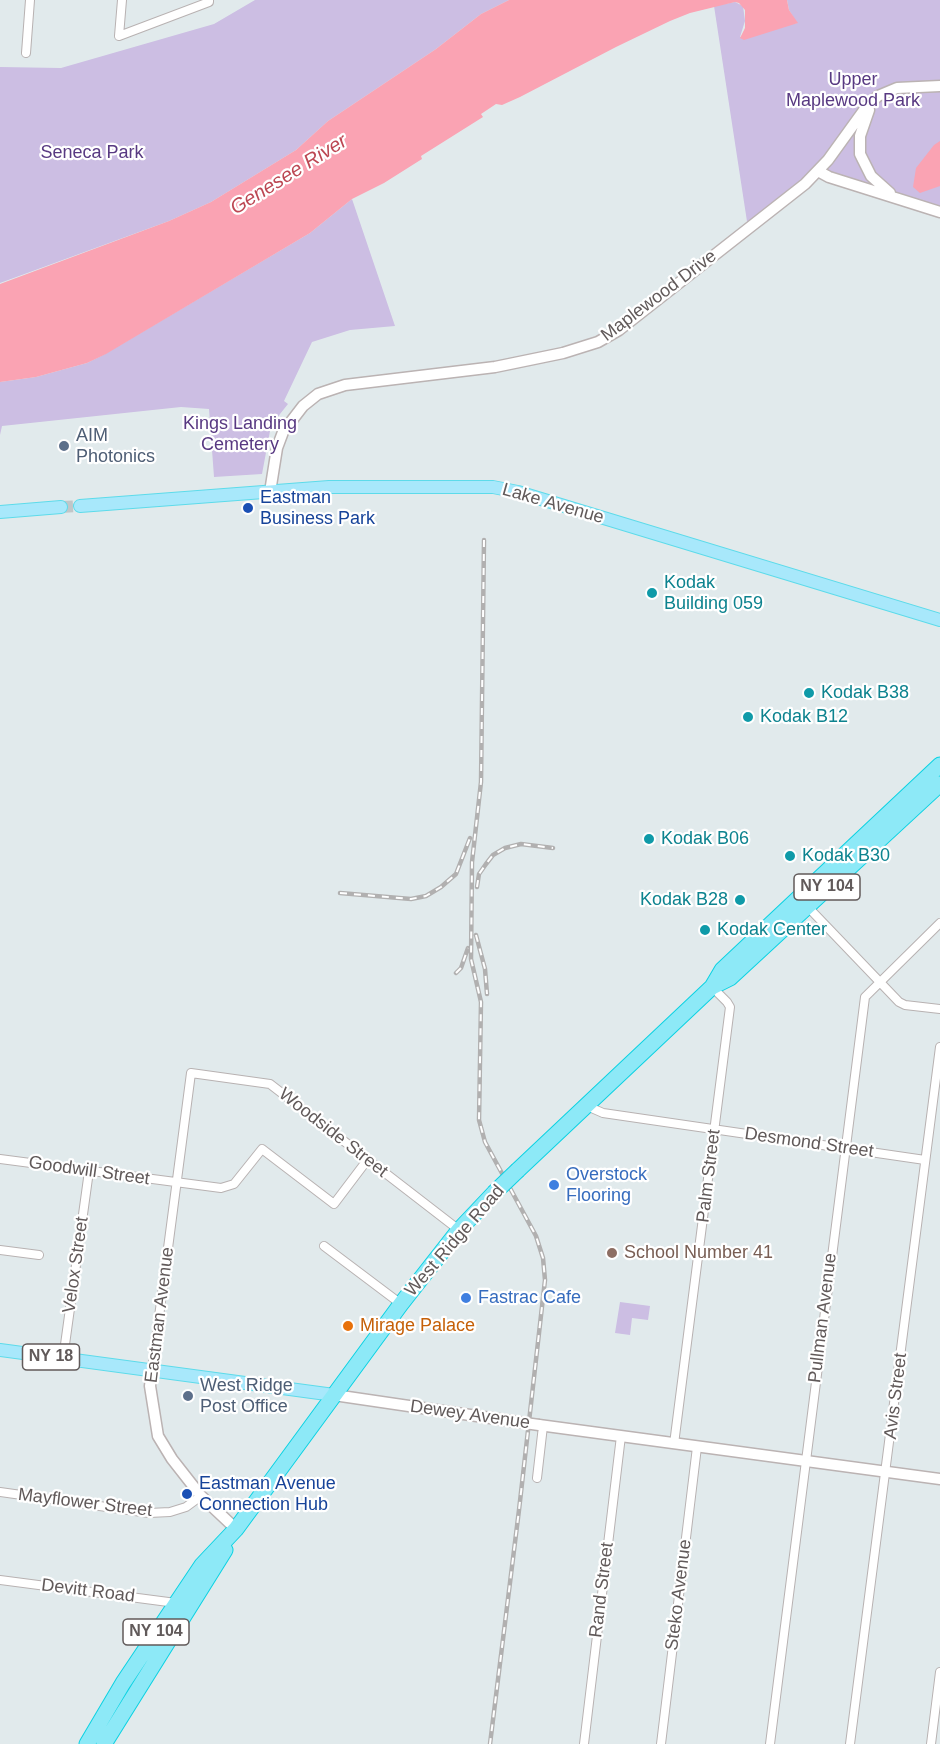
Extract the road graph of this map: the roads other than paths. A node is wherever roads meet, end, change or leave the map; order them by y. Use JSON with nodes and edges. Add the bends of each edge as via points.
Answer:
{"nodes":[{"id":1,"x":30,"y":0,"type":"edge"},
{"id":2,"x":122,"y":0,"type":"edge"},
{"id":3,"x":209,"y":1,"type":"edge"},
{"id":4,"x":26,"y":54,"type":"dead end"},
{"id":5,"x":940,"y":86,"type":"edge"},
{"id":6,"x":881,"y":94,"type":"junction"},
{"id":7,"x":818,"y":171,"type":"junction"},
{"id":8,"x":900,"y":200,"type":"junction"},
{"id":9,"x":940,"y":212,"type":"edge"},
{"id":10,"x":270,"y":492,"type":"junction"},
{"id":11,"x":80,"y":506,"type":"tunnel mouth"},
{"id":12,"x":61,"y":507,"type":"tunnel mouth"},
{"id":13,"x":0,"y":512,"type":"edge"},
{"id":14,"x":940,"y":620,"type":"edge"},
{"id":15,"x":940,"y":765,"type":"edge"},
{"id":16,"x":940,"y":784,"type":"edge"},
{"id":17,"x":803,"y":902,"type":"junction"},
{"id":18,"x":940,"y":923,"type":"edge"},
{"id":19,"x":880,"y":982,"type":"junction"},
{"id":20,"x":712,"y":987,"type":"junction"},
{"id":21,"x":940,"y":1009,"type":"edge"},
{"id":22,"x":940,"y":1047,"type":"edge"},
{"id":23,"x":191,"y":1073,"type":"joint"},
{"id":24,"x":587,"y":1106,"type":"junction"},
{"id":25,"x":714,"y":1130,"type":"junction"},
{"id":26,"x":845,"y":1148,"type":"junction"},
{"id":27,"x":0,"y":1159,"type":"edge"},
{"id":28,"x":368,"y":1160,"type":"junction"},
{"id":29,"x":925,"y":1160,"type":"junction"},
{"id":30,"x":89,"y":1171,"type":"junction"},
{"id":31,"x":177,"y":1183,"type":"junction"},
{"id":32,"x":459,"y":1230,"type":"junction"},
{"id":33,"x":324,"y":1246,"type":"dead end"},
{"id":34,"x":0,"y":1250,"type":"edge"},
{"id":35,"x":39,"y":1255,"type":"dead end"},
{"id":36,"x":401,"y":1304,"type":"junction"},
{"id":37,"x":0,"y":1350,"type":"edge"},
{"id":38,"x":63,"y":1359,"type":"junction"},
{"id":39,"x":152,"y":1370,"type":"junction"},
{"id":40,"x":334,"y":1395,"type":"junction"},
{"id":41,"x":541,"y":1426,"type":"junction"},
{"id":42,"x":621,"y":1436,"type":"junction"},
{"id":43,"x":674,"y":1443,"type":"junction"},
{"id":44,"x":697,"y":1447,"type":"junction"},
{"id":45,"x":805,"y":1461,"type":"junction"},
{"id":46,"x":886,"y":1472,"type":"junction"},
{"id":47,"x":537,"y":1478,"type":"dead end"},
{"id":48,"x":940,"y":1479,"type":"edge"},
{"id":49,"x":0,"y":1492,"type":"edge"},
{"id":50,"x":201,"y":1496,"type":"junction"},
{"id":51,"x":236,"y":1529,"type":"junction"},
{"id":52,"x":0,"y":1580,"type":"edge"},
{"id":53,"x":176,"y":1603,"type":"junction"},
{"id":54,"x":940,"y":1672,"type":"edge"},
{"id":55,"x":87,"y":1744,"type":"edge"},
{"id":56,"x":104,"y":1744,"type":"edge"},
{"id":57,"x":584,"y":1744,"type":"edge"},
{"id":58,"x":662,"y":1744,"type":"edge"},
{"id":59,"x":770,"y":1744,"type":"edge"},
{"id":60,"x":850,"y":1744,"type":"edge"},
{"id":61,"x":930,"y":1744,"type":"edge"}],
"edges":[{"from":1,"to":4,"type":"street"},
{"from":2,"to":3,"type":"street","via":[[119,36]]},
{"from":5,"to":6,"type":"street","via":[[897,88]]},
{"from":6,"to":7,"type":"street","name":"Maplewood Drive","via":[[863,110]]},
{"from":6,"to":8,"type":"street","via":[[863,125],[860,154],[874,180]]},
{"from":7,"to":8,"type":"street"},
{"from":7,"to":10,"type":"street","name":"Maplewood Drive","via":[[619,330],[598,342],[495,367],[345,385],[318,394],[283,432]]},
{"from":8,"to":9,"type":"street"},
{"from":10,"to":11,"type":"main road","name":"Lake Avenue"},
{"from":10,"to":14,"type":"main road","name":"Lake Avenue","via":[[355,486],[505,489]]},
{"from":12,"to":13,"type":"main road"},
{"from":15,"to":17,"type":"highway","name":"West Ridge Road","number":"NY 104"},
{"from":16,"to":17,"type":"highway","name":"West Ridge Road","number":"NY 104"},
{"from":17,"to":19,"type":"street"},
{"from":17,"to":20,"type":"highway","name":"West Ridge Road","number":"NY 104","via":[[722,970]]},
{"from":18,"to":19,"type":"street","name":"Pullman Avenue"},
{"from":19,"to":21,"type":"street","via":[[903,1004]]},
{"from":19,"to":26,"type":"street","name":"Pullman Avenue","via":[[865,997]]},
{"from":20,"to":24,"type":"highway","name":"West Ridge Road","number":"NY 104"},
{"from":20,"to":25,"type":"street","name":"Palm Street","via":[[730,1007]]},
{"from":22,"to":29,"type":"street","name":"Avis Street"},
{"from":23,"to":28,"type":"street","name":"Woodside Street","via":[[270,1084]]},
{"from":23,"to":31,"type":"street","name":"Eastman Avenue"},
{"from":24,"to":25,"type":"street","name":"Desmond Street","via":[[603,1113]]},
{"from":24,"to":32,"type":"highway","name":"West Ridge Road","number":"NY 104","bridge":true},
{"from":25,"to":26,"type":"street","name":"Desmond Street"},
{"from":25,"to":43,"type":"street","name":"Palm Street"},
{"from":26,"to":29,"type":"street","name":"Desmond Street"},
{"from":26,"to":45,"type":"street","name":"Pullman Avenue"},
{"from":27,"to":30,"type":"street","name":"Goodwill Street"},
{"from":28,"to":31,"type":"street","name":"Goodwill Street","via":[[334,1204],[262,1149],[239,1179],[227,1187]]},
{"from":28,"to":32,"type":"street","name":"Woodside Street"},
{"from":29,"to":46,"type":"street","name":"Avis Street"},
{"from":30,"to":31,"type":"street","name":"Goodwill Street"},
{"from":30,"to":38,"type":"street","name":"Velox Street"},
{"from":31,"to":39,"type":"street","name":"Eastman Avenue"},
{"from":32,"to":36,"type":"highway","name":"West Ridge Road","number":"NY 104"},
{"from":33,"to":36,"type":"street"},
{"from":34,"to":35,"type":"street"},
{"from":36,"to":40,"type":"highway","name":"West Ridge Road","number":"NY 104"},
{"from":37,"to":38,"type":"main road","name":"Dewey Avenue","number":"NY 18"},
{"from":38,"to":39,"type":"main road","name":"Dewey Avenue","number":"NY 18"},
{"from":39,"to":40,"type":"main road","name":"Dewey Avenue","number":"NY 18"},
{"from":39,"to":50,"type":"street","name":"Eastman Avenue","via":[[150,1386],[158,1436]]},
{"from":40,"to":41,"type":"street","name":"Dewey Avenue","bridge":true},
{"from":40,"to":51,"type":"highway","name":"West Ridge Road","number":"NY 104"},
{"from":41,"to":42,"type":"street","name":"Dewey Avenue"},
{"from":41,"to":47,"type":"street"},
{"from":42,"to":43,"type":"street","name":"Dewey Avenue"},
{"from":42,"to":57,"type":"street","name":"Rand Street"},
{"from":43,"to":44,"type":"street","name":"Dewey Avenue"},
{"from":44,"to":45,"type":"street","name":"Dewey Avenue"},
{"from":44,"to":58,"type":"street","name":"Steko Avenue"},
{"from":45,"to":46,"type":"street","name":"Dewey Avenue"},
{"from":45,"to":59,"type":"street","name":"Pullman Avenue"},
{"from":46,"to":48,"type":"street","name":"Dewey Avenue"},
{"from":46,"to":60,"type":"street","name":"Avis Street"},
{"from":49,"to":50,"type":"street","name":"Mayflower Street","via":[[149,1513],[186,1507]]},
{"from":50,"to":51,"type":"street","name":"Eastman Avenue"},
{"from":51,"to":53,"type":"highway","name":"West Ridge Road","number":"NY 104","via":[[202,1565]]},
{"from":51,"to":56,"type":"highway","name":"West Ridge Road","number":"NY 104"},
{"from":52,"to":53,"type":"street","name":"Devitt Road"},
{"from":53,"to":55,"type":"highway","name":"West Ridge Road","number":"NY 104"},
{"from":54,"to":61,"type":"street"}]}
